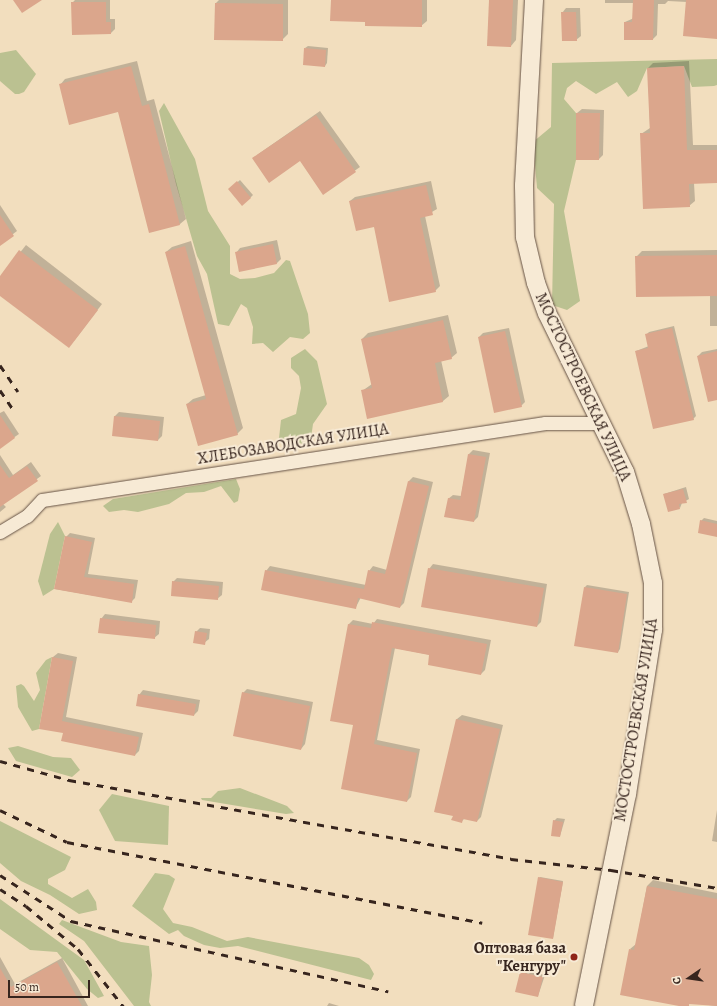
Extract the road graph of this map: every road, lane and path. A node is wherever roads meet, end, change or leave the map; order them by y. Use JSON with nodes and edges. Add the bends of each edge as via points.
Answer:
{"nodes":[{"id":1,"x":534,"y":0,"type":"edge"},
{"id":2,"x":603,"y":423,"type":"junction"},
{"id":3,"x":0,"y":532,"type":"edge"},
{"id":4,"x":584,"y":1006,"type":"edge"}],
"edges":[{"from":1,"to":2,"type":"main road","name":"МОСТОСТРОЕВСКАЯ УЛИЦА","via":[[524,186],[525,237],[536,283],[547,313],[572,367]]},
{"from":2,"to":3,"type":"street","name":"ХЛЕБОЗАВОДСКАЯ УЛИЦА","via":[[545,423],[42,500],[27,516]]},
{"from":2,"to":4,"type":"main road","name":"МОСТОСТРОЕВСКАЯ УЛИЦА","via":[[625,472],[641,524],[653,583],[653,630],[627,794]]}]}
